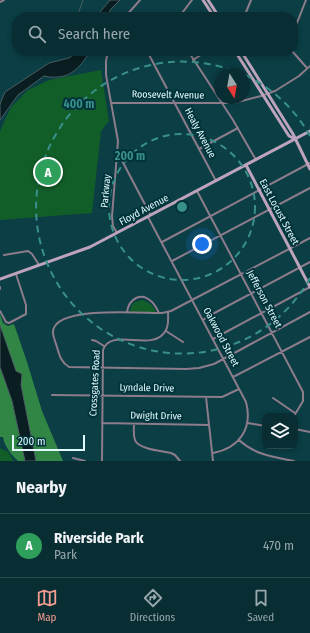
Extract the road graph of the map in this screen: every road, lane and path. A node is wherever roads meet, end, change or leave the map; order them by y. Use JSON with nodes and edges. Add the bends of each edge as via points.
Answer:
{"nodes":[{"id":1,"x":4,"y":0,"type":"edge"},
{"id":2,"x":140,"y":0,"type":"edge"},
{"id":3,"x":192,"y":0,"type":"edge"},
{"id":4,"x":203,"y":0,"type":"edge"},
{"id":5,"x":208,"y":0,"type":"edge"},
{"id":6,"x":251,"y":0,"type":"edge"},
{"id":7,"x":306,"y":0,"type":"edge"},
{"id":8,"x":0,"y":2,"type":"edge"},
{"id":9,"x":130,"y":12,"type":"edge"},
{"id":10,"x":183,"y":12,"type":"edge"},
{"id":11,"x":211,"y":12,"type":"edge"},
{"id":12,"x":216,"y":12,"type":"edge"},
{"id":13,"x":246,"y":12,"type":"edge"},
{"id":14,"x":298,"y":20,"type":"edge"},
{"id":15,"x":107,"y":56,"type":"edge"},
{"id":16,"x":151,"y":56,"type":"edge"},
{"id":17,"x":191,"y":56,"type":"edge"},
{"id":18,"x":200,"y":56,"type":"edge"},
{"id":19,"x":238,"y":56,"type":"edge"},
{"id":20,"x":244,"y":56,"type":"edge"},
{"id":21,"x":296,"y":56,"type":"edge"},
{"id":22,"x":194,"y":60,"type":"junction"},
{"id":23,"x":310,"y":66,"type":"edge"},
{"id":24,"x":307,"y":68,"type":"junction"},
{"id":25,"x":214,"y":91,"type":"edge"},
{"id":26,"x":268,"y":94,"type":"junction"},
{"id":27,"x":264,"y":96,"type":"junction"},
{"id":28,"x":250,"y":100,"type":"edge"},
{"id":29,"x":111,"y":103,"type":"junction"},
{"id":30,"x":175,"y":103,"type":"junction"},
{"id":31,"x":214,"y":104,"type":"edge"},
{"id":32,"x":222,"y":104,"type":"edge"},
{"id":33,"x":238,"y":128,"type":"junction"},
{"id":34,"x":310,"y":131,"type":"edge"},
{"id":35,"x":295,"y":139,"type":"junction"},
{"id":36,"x":199,"y":149,"type":"junction"},
{"id":37,"x":117,"y":150,"type":"junction"},
{"id":38,"x":256,"y":160,"type":"junction"},
{"id":39,"x":309,"y":163,"type":"edge"},
{"id":40,"x":246,"y":165,"type":"junction"},
{"id":41,"x":310,"y":169,"type":"edge"},
{"id":42,"x":216,"y":181,"type":"junction"},
{"id":43,"x":310,"y":188,"type":"edge"},
{"id":44,"x":259,"y":190,"type":"junction"},
{"id":45,"x":197,"y":191,"type":"junction"},
{"id":46,"x":269,"y":210,"type":"junction"},
{"id":47,"x":150,"y":216,"type":"junction"},
{"id":48,"x":210,"y":216,"type":"junction"},
{"id":49,"x":117,"y":233,"type":"junction"},
{"id":50,"x":220,"y":235,"type":"junction"},
{"id":51,"x":310,"y":238,"type":"edge"},
{"id":52,"x":162,"y":242,"type":"junction"},
{"id":53,"x":290,"y":248,"type":"junction"},
{"id":54,"x":4,"y":255,"type":"dead end"},
{"id":55,"x":172,"y":261,"type":"junction"},
{"id":56,"x":310,"y":262,"type":"edge"},
{"id":57,"x":40,"y":266,"type":"junction"},
{"id":58,"x":300,"y":268,"type":"junction"},
{"id":59,"x":16,"y":274,"type":"junction"},
{"id":60,"x":241,"y":274,"type":"junction"},
{"id":61,"x":0,"y":279,"type":"edge"},
{"id":62,"x":310,"y":287,"type":"edge"},
{"id":63,"x":251,"y":294,"type":"junction"},
{"id":64,"x":192,"y":300,"type":"junction"},
{"id":65,"x":0,"y":310,"type":"edge"},
{"id":66,"x":168,"y":312,"type":"junction"},
{"id":67,"x":310,"y":312,"type":"edge"},
{"id":68,"x":127,"y":313,"type":"junction"},
{"id":69,"x":159,"y":313,"type":"junction"},
{"id":70,"x":262,"y":313,"type":"junction"},
{"id":71,"x":203,"y":320,"type":"junction"},
{"id":72,"x":166,"y":331,"type":"junction"},
{"id":73,"x":272,"y":332,"type":"junction"},
{"id":74,"x":310,"y":337,"type":"edge"},
{"id":75,"x":213,"y":339,"type":"junction"},
{"id":76,"x":92,"y":340,"type":"dead end"},
{"id":77,"x":183,"y":342,"type":"dead end"},
{"id":78,"x":104,"y":346,"type":"junction"},
{"id":79,"x":282,"y":352,"type":"junction"},
{"id":80,"x":223,"y":358,"type":"junction"},
{"id":81,"x":103,"y":368,"type":"junction"},
{"id":82,"x":233,"y":377,"type":"junction"},
{"id":83,"x":239,"y":389,"type":"junction"},
{"id":84,"x":52,"y":395,"type":"dead end"},
{"id":85,"x":102,"y":396,"type":"junction"},
{"id":86,"x":206,"y":397,"type":"junction"},
{"id":87,"x":273,"y":398,"type":"dead end"},
{"id":88,"x":292,"y":413,"type":"edge"},
{"id":89,"x":296,"y":413,"type":"edge"},
{"id":90,"x":102,"y":423,"type":"junction"},
{"id":91,"x":248,"y":423,"type":"junction"},
{"id":92,"x":134,"y":424,"type":"junction"},
{"id":93,"x":209,"y":425,"type":"junction"},
{"id":94,"x":262,"y":425,"type":"edge"},
{"id":95,"x":298,"y":430,"type":"edge"},
{"id":96,"x":310,"y":432,"type":"edge"},
{"id":97,"x":239,"y":440,"type":"junction"},
{"id":98,"x":213,"y":454,"type":"junction"},
{"id":99,"x":73,"y":458,"type":"dead end"},
{"id":100,"x":84,"y":461,"type":"edge"},
{"id":101,"x":102,"y":461,"type":"edge"},
{"id":102,"x":180,"y":461,"type":"edge"},
{"id":103,"x":214,"y":461,"type":"edge"},
{"id":104,"x":294,"y":461,"type":"edge"}],
"edges":[{"from":1,"to":8,"type":"street"},
{"from":2,"to":9,"type":"street"},
{"from":3,"to":10,"type":"street"},
{"from":4,"to":11,"type":"street"},
{"from":5,"to":12,"type":"street"},
{"from":6,"to":13,"type":"street"},
{"from":7,"to":14,"type":"street"},
{"from":15,"to":29,"type":"street","name":"Parkway","via":[[106,69]]},
{"from":16,"to":30,"type":"street","name":"Healy Avenue"},
{"from":17,"to":22,"type":"street"},
{"from":18,"to":22,"type":"street"},
{"from":19,"to":27,"type":"street"},
{"from":20,"to":26,"type":"street"},
{"from":21,"to":24,"type":"street"},
{"from":22,"to":25,"type":"street"},
{"from":23,"to":24,"type":"street","name":"Roosevelt Avenue"},
{"from":24,"to":26,"type":"street","name":"Roosevelt Avenue","via":[[287,84]]},
{"from":26,"to":27,"type":"street","name":"Roosevelt Avenue"},
{"from":26,"to":35,"type":"street"},
{"from":27,"to":28,"type":"street","name":"Roosevelt Avenue"},
{"from":27,"to":35,"type":"street","via":[[290,136]]},
{"from":29,"to":30,"type":"street","name":"Roosevelt Avenue"},
{"from":29,"to":37,"type":"street","name":"Parkway","via":[[117,134]]},
{"from":30,"to":31,"type":"street","name":"Roosevelt Avenue"},
{"from":30,"to":36,"type":"street","name":"Healy Avenue"},
{"from":32,"to":33,"type":"street"},
{"from":33,"to":36,"type":"street"},
{"from":33,"to":38,"type":"street"},
{"from":34,"to":35,"type":"street","name":"Floyd Avenue"},
{"from":35,"to":38,"type":"street","name":"Floyd Avenue"},
{"from":35,"to":39,"type":"street"},
{"from":36,"to":42,"type":"street","name":"Healy Avenue"},
{"from":37,"to":47,"type":"street","name":"Oakwood Street"},
{"from":37,"to":49,"type":"street","name":"Parkway","via":[[112,216]]},
{"from":38,"to":40,"type":"street","name":"Floyd Avenue"},
{"from":39,"to":41,"type":"street"},
{"from":39,"to":44,"type":"street"},
{"from":40,"to":42,"type":"street","name":"Floyd Avenue"},
{"from":40,"to":44,"type":"street","name":"East Locust Street"},
{"from":42,"to":45,"type":"street","name":"Floyd Avenue"},
{"from":43,"to":46,"type":"street"},
{"from":44,"to":46,"type":"street","name":"East Locust Street"},
{"from":44,"to":48,"type":"street"},
{"from":45,"to":47,"type":"street","name":"Floyd Avenue"},
{"from":45,"to":48,"type":"street","name":"Jefferson Street"},
{"from":46,"to":50,"type":"street"},
{"from":46,"to":53,"type":"street","name":"East Locust Street"},
{"from":47,"to":49,"type":"street","name":"Floyd Avenue"},
{"from":47,"to":52,"type":"street","name":"Oakwood Street"},
{"from":48,"to":50,"type":"street","name":"Jefferson Street"},
{"from":48,"to":52,"type":"street"},
{"from":49,"to":57,"type":"street","name":"Floyd Avenue","via":[[90,247]]},
{"from":50,"to":55,"type":"street"},
{"from":50,"to":60,"type":"street","name":"Jefferson Street"},
{"from":51,"to":53,"type":"street"},
{"from":52,"to":55,"type":"street","name":"Oakwood Street"},
{"from":53,"to":58,"type":"street","name":"East Locust Street"},
{"from":53,"to":60,"type":"street"},
{"from":54,"to":57,"type":"street","via":[[28,251]]},
{"from":55,"to":64,"type":"street","name":"Oakwood Street"},
{"from":56,"to":58,"type":"street"},
{"from":57,"to":59,"type":"street","name":"Floyd Avenue"},
{"from":58,"to":62,"type":"street","name":"East Locust Street"},
{"from":58,"to":63,"type":"street"},
{"from":59,"to":61,"type":"street","name":"Floyd Avenue"},
{"from":59,"to":65,"type":"street","via":[[26,305],[26,314],[9,323]]},
{"from":60,"to":63,"type":"street","name":"Jefferson Street"},
{"from":60,"to":64,"type":"street"},
{"from":62,"to":70,"type":"street"},
{"from":63,"to":70,"type":"street","name":"Jefferson Street"},
{"from":63,"to":71,"type":"street"},
{"from":64,"to":66,"type":"street"},
{"from":64,"to":71,"type":"street","name":"Oakwood Street"},
{"from":66,"to":69,"type":"street"},
{"from":66,"to":72,"type":"street"},
{"from":67,"to":73,"type":"street"},
{"from":68,"to":69,"type":"street"},
{"from":68,"to":69,"type":"street","via":[[134,298],[143,297],[151,301]]},
{"from":68,"to":81,"type":"street","via":[[82,313],[59,322],[53,329],[64,364],[75,368]]},
{"from":70,"to":73,"type":"street","name":"Jefferson Street"},
{"from":70,"to":75,"type":"street"},
{"from":71,"to":75,"type":"street","name":"Oakwood Street"},
{"from":72,"to":77,"type":"street"},
{"from":72,"to":78,"type":"street","name":"Crossgates Road","via":[[155,339],[113,340]]},
{"from":73,"to":79,"type":"street","name":"Jefferson Street"},
{"from":73,"to":80,"type":"street"},
{"from":74,"to":79,"type":"street"},
{"from":75,"to":80,"type":"street","name":"Oakwood Street"},
{"from":76,"to":78,"type":"street"},
{"from":78,"to":81,"type":"street","name":"Crossgates Road"},
{"from":79,"to":82,"type":"street"},
{"from":79,"to":89,"type":"street","name":"Jefferson Street","via":[[303,392],[303,401]]},
{"from":80,"to":81,"type":"street","via":[[214,364],[199,368]]},
{"from":80,"to":82,"type":"street","name":"Oakwood Street"},
{"from":81,"to":85,"type":"street","name":"Crossgates Road"},
{"from":82,"to":83,"type":"street","name":"Oakwood Street"},
{"from":83,"to":86,"type":"street","name":"Lyndale Drive","via":[[222,397]]},
{"from":83,"to":91,"type":"street","name":"Oakwood Street","via":[[248,408]]},
{"from":84,"to":85,"type":"street","name":"Lyndale Drive"},
{"from":85,"to":86,"type":"street","name":"Lyndale Drive"},
{"from":85,"to":90,"type":"street","name":"Crossgates Road"},
{"from":86,"to":93,"type":"street"},
{"from":87,"to":88,"type":"street"},
{"from":90,"to":92,"type":"street","name":"Dwight Drive"},
{"from":90,"to":101,"type":"street","name":"Crossgates Road"},
{"from":91,"to":94,"type":"street"},
{"from":91,"to":97,"type":"street"},
{"from":92,"to":93,"type":"street","name":"Dwight Drive"},
{"from":92,"to":102,"type":"street","via":[[134,438],[137,444],[171,453]]},
{"from":93,"to":98,"type":"street"},
{"from":95,"to":96,"type":"street"},
{"from":97,"to":98,"type":"street","via":[[228,449]]},
{"from":97,"to":104,"type":"street","via":[[260,454]]},
{"from":98,"to":103,"type":"street"},
{"from":99,"to":100,"type":"street"}]}
